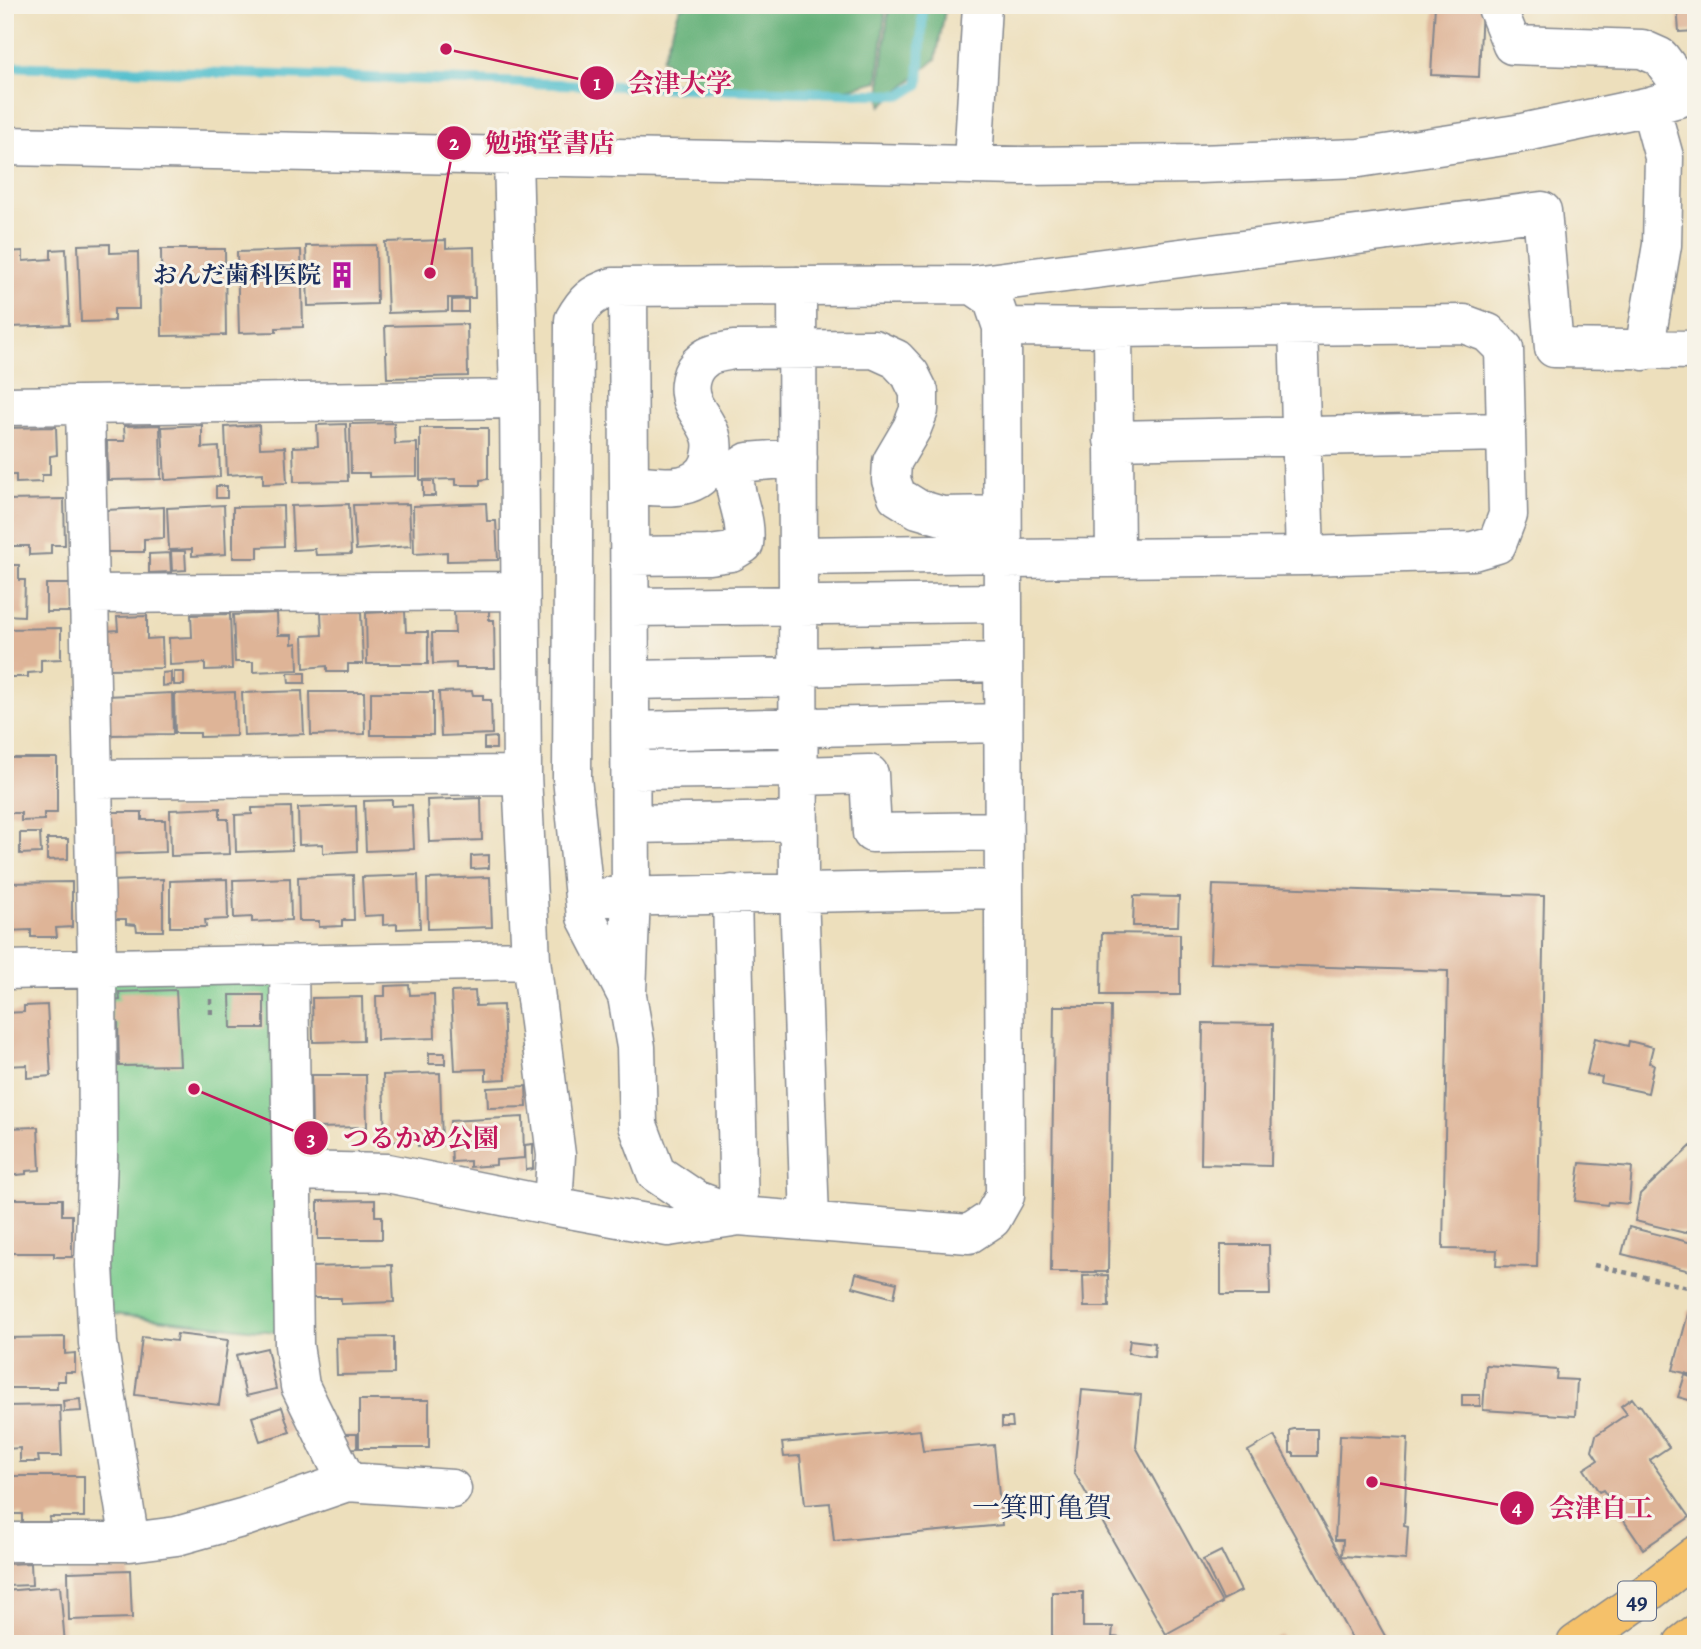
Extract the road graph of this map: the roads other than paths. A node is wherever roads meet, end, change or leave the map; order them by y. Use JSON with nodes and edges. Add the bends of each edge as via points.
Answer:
{"nodes":[{"id":1,"x":982,"y":5,"type":"edge"},
{"id":2,"x":1496,"y":5,"type":"edge"},
{"id":3,"x":1692,"y":94,"type":"edge"},
{"id":4,"x":1650,"y":106,"type":"junction"},
{"id":5,"x":5,"y":146,"type":"edge"},
{"id":6,"x":513,"y":155,"type":"junction"},
{"id":7,"x":973,"y":163,"type":"junction"},
{"id":8,"x":973,"y":285,"type":"junction"},
{"id":9,"x":797,"y":286,"type":"junction"},
{"id":10,"x":628,"y":287,"type":"junction"},
{"id":11,"x":1298,"y":326,"type":"junction"},
{"id":12,"x":1002,"y":327,"type":"junction"},
{"id":13,"x":1112,"y":328,"type":"junction"},
{"id":14,"x":798,"y":350,"type":"junction"},
{"id":15,"x":1644,"y":351,"type":"junction"},
{"id":16,"x":1696,"y":351,"type":"edge"},
{"id":17,"x":519,"y":398,"type":"junction"},
{"id":18,"x":5,"y":406,"type":"edge"},
{"id":19,"x":85,"y":406,"type":"junction"},
{"id":20,"x":1506,"y":432,"type":"junction"},
{"id":21,"x":1301,"y":438,"type":"junction"},
{"id":22,"x":1112,"y":440,"type":"junction"},
{"id":23,"x":798,"y":458,"type":"junction"},
{"id":24,"x":629,"y":484,"type":"junction"},
{"id":25,"x":1002,"y":515,"type":"junction"},
{"id":26,"x":630,"y":556,"type":"junction"},
{"id":27,"x":798,"y":556,"type":"junction"},
{"id":28,"x":1002,"y":556,"type":"junction"},
{"id":29,"x":1305,"y":556,"type":"junction"},
{"id":30,"x":1115,"y":558,"type":"junction"},
{"id":31,"x":519,"y":591,"type":"junction"},
{"id":32,"x":90,"y":594,"type":"junction"},
{"id":33,"x":1003,"y":603,"type":"junction"},
{"id":34,"x":798,"y":604,"type":"junction"},
{"id":35,"x":630,"y":607,"type":"junction"},
{"id":36,"x":1003,"y":662,"type":"junction"},
{"id":37,"x":798,"y":672,"type":"junction"},
{"id":38,"x":630,"y":680,"type":"junction"},
{"id":39,"x":1003,"y":723,"type":"junction"},
{"id":40,"x":798,"y":727,"type":"junction"},
{"id":41,"x":631,"y":731,"type":"junction"},
{"id":42,"x":631,"y":770,"type":"junction"},
{"id":43,"x":799,"y":772,"type":"junction"},
{"id":44,"x":522,"y":775,"type":"junction"},
{"id":45,"x":93,"y":779,"type":"junction"},
{"id":46,"x":799,"y":821,"type":"junction"},
{"id":47,"x":631,"y":824,"type":"junction"},
{"id":48,"x":1003,"y":831,"type":"junction"},
{"id":49,"x":1003,"y":888,"type":"junction"},
{"id":50,"x":799,"y":892,"type":"junction"},
{"id":51,"x":732,"y":894,"type":"junction"},
{"id":52,"x":631,"y":896,"type":"junction"},
{"id":53,"x":584,"y":897,"type":"junction"},
{"id":54,"x":531,"y":960,"type":"junction"},
{"id":55,"x":289,"y":966,"type":"junction"},
{"id":56,"x":97,"y":968,"type":"junction"},
{"id":57,"x":5,"y":970,"type":"edge"},
{"id":58,"x":627,"y":996,"type":"junction"},
{"id":59,"x":291,"y":1171,"type":"junction"},
{"id":60,"x":553,"y":1206,"type":"junction"},
{"id":61,"x":739,"y":1216,"type":"junction"},
{"id":62,"x":810,"y":1222,"type":"junction"},
{"id":63,"x":347,"y":1482,"type":"junction"},
{"id":64,"x":452,"y":1489,"type":"dead end"},
{"id":65,"x":5,"y":1542,"type":"edge"},
{"id":66,"x":130,"y":1542,"type":"junction"},
{"id":67,"x":1696,"y":1555,"type":"edge"},
{"id":68,"x":1696,"y":1634,"type":"edge"},
{"id":69,"x":1576,"y":1644,"type":"edge"},
{"id":70,"x":1683,"y":1644,"type":"edge"}],
"edges":[{"from":1,"to":7,"type":"street"},
{"from":2,"to":3,"type":"street","via":[[1512,45],[1642,49],[1660,57]]},
{"from":3,"to":4,"type":"street"},
{"from":4,"to":7,"type":"street","via":[[1517,134],[1359,158],[1199,164]]},
{"from":4,"to":15,"type":"street","via":[[1664,157],[1662,245]]},
{"from":5,"to":6,"type":"street"},
{"from":6,"to":7,"type":"street"},
{"from":6,"to":17,"type":"street"},
{"from":8,"to":9,"type":"street"},
{"from":8,"to":12,"type":"street","via":[[992,298]]},
{"from":8,"to":15,"type":"street","via":[[1542,211],[1554,348]]},
{"from":9,"to":10,"type":"street"},
{"from":9,"to":14,"type":"street"},
{"from":10,"to":24,"type":"street"},
{"from":10,"to":53,"type":"street","via":[[599,292],[583,303],[574,320],[572,778]]},
{"from":11,"to":13,"type":"street"},
{"from":11,"to":20,"type":"street","via":[[1464,324],[1488,333],[1504,349]]},
{"from":11,"to":21,"type":"street"},
{"from":12,"to":13,"type":"street"},
{"from":12,"to":25,"type":"street"},
{"from":13,"to":22,"type":"street"},
{"from":14,"to":23,"type":"street"},
{"from":14,"to":24,"type":"street","via":[[733,350],[703,360],[688,391],[711,437],[713,453],[706,471],[692,484]]},
{"from":14,"to":25,"type":"street","via":[[874,349],[896,359],[919,392],[919,410],[892,462],[891,480],[897,496],[942,516]]},
{"from":15,"to":16,"type":"street"},
{"from":17,"to":19,"type":"street"},
{"from":17,"to":31,"type":"street"},
{"from":18,"to":19,"type":"street"},
{"from":19,"to":32,"type":"street"},
{"from":20,"to":21,"type":"street"},
{"from":20,"to":29,"type":"street","via":[[1508,515],[1497,544],[1473,551]]},
{"from":21,"to":22,"type":"street"},
{"from":21,"to":29,"type":"street"},
{"from":22,"to":30,"type":"street"},
{"from":23,"to":26,"type":"street","via":[[748,462],[736,470],[736,492],[746,532],[744,544],[731,552]]},
{"from":23,"to":27,"type":"street"},
{"from":24,"to":26,"type":"street"},
{"from":25,"to":28,"type":"street"},
{"from":26,"to":35,"type":"street"},
{"from":27,"to":28,"type":"street"},
{"from":27,"to":34,"type":"street"},
{"from":28,"to":30,"type":"street"},
{"from":28,"to":33,"type":"street"},
{"from":29,"to":30,"type":"street"},
{"from":31,"to":32,"type":"street"},
{"from":31,"to":44,"type":"street"},
{"from":32,"to":45,"type":"street"},
{"from":33,"to":34,"type":"street"},
{"from":33,"to":36,"type":"street"},
{"from":34,"to":35,"type":"street"},
{"from":34,"to":37,"type":"street"},
{"from":35,"to":38,"type":"street"},
{"from":36,"to":37,"type":"street"},
{"from":36,"to":39,"type":"street"},
{"from":37,"to":38,"type":"street"},
{"from":37,"to":40,"type":"street"},
{"from":38,"to":41,"type":"street"},
{"from":39,"to":40,"type":"street"},
{"from":39,"to":48,"type":"street"},
{"from":40,"to":41,"type":"street"},
{"from":40,"to":43,"type":"street"},
{"from":41,"to":42,"type":"street"},
{"from":42,"to":43,"type":"street"},
{"from":42,"to":47,"type":"street"},
{"from":43,"to":46,"type":"street"},
{"from":43,"to":48,"type":"street","via":[[869,774],[872,833]]},
{"from":44,"to":45,"type":"street"},
{"from":44,"to":54,"type":"street"},
{"from":45,"to":56,"type":"street"},
{"from":46,"to":47,"type":"street"},
{"from":46,"to":50,"type":"street"},
{"from":47,"to":52,"type":"street"},
{"from":48,"to":49,"type":"street"},
{"from":49,"to":50,"type":"street"},
{"from":49,"to":62,"type":"street","via":[[1004,1196],[992,1219],[969,1234]]},
{"from":50,"to":51,"type":"street"},
{"from":50,"to":62,"type":"street"},
{"from":51,"to":52,"type":"street"},
{"from":51,"to":61,"type":"street"},
{"from":52,"to":53,"type":"street"},
{"from":52,"to":58,"type":"street"},
{"from":53,"to":58,"type":"street","via":[[586,917]]},
{"from":54,"to":55,"type":"street"},
{"from":54,"to":60,"type":"street","via":[[556,1155]]},
{"from":55,"to":56,"type":"street"},
{"from":55,"to":59,"type":"street"},
{"from":56,"to":57,"type":"street"},
{"from":56,"to":66,"type":"street","via":[[94,1266],[98,1343]]},
{"from":58,"to":61,"type":"street","via":[[636,1047],[638,1125],[656,1172],[696,1200]]},
{"from":59,"to":60,"type":"street","via":[[387,1173]]},
{"from":59,"to":63,"type":"street","via":[[294,1345],[300,1386]]},
{"from":60,"to":61,"type":"street","via":[[668,1227]]},
{"from":61,"to":62,"type":"street"},
{"from":63,"to":64,"type":"street"},
{"from":63,"to":66,"type":"street","via":[[177,1536]]},
{"from":65,"to":66,"type":"street"},
{"from":67,"to":69,"type":"highway","number":"49"},
{"from":68,"to":70,"type":"highway","number":"49"}]}
